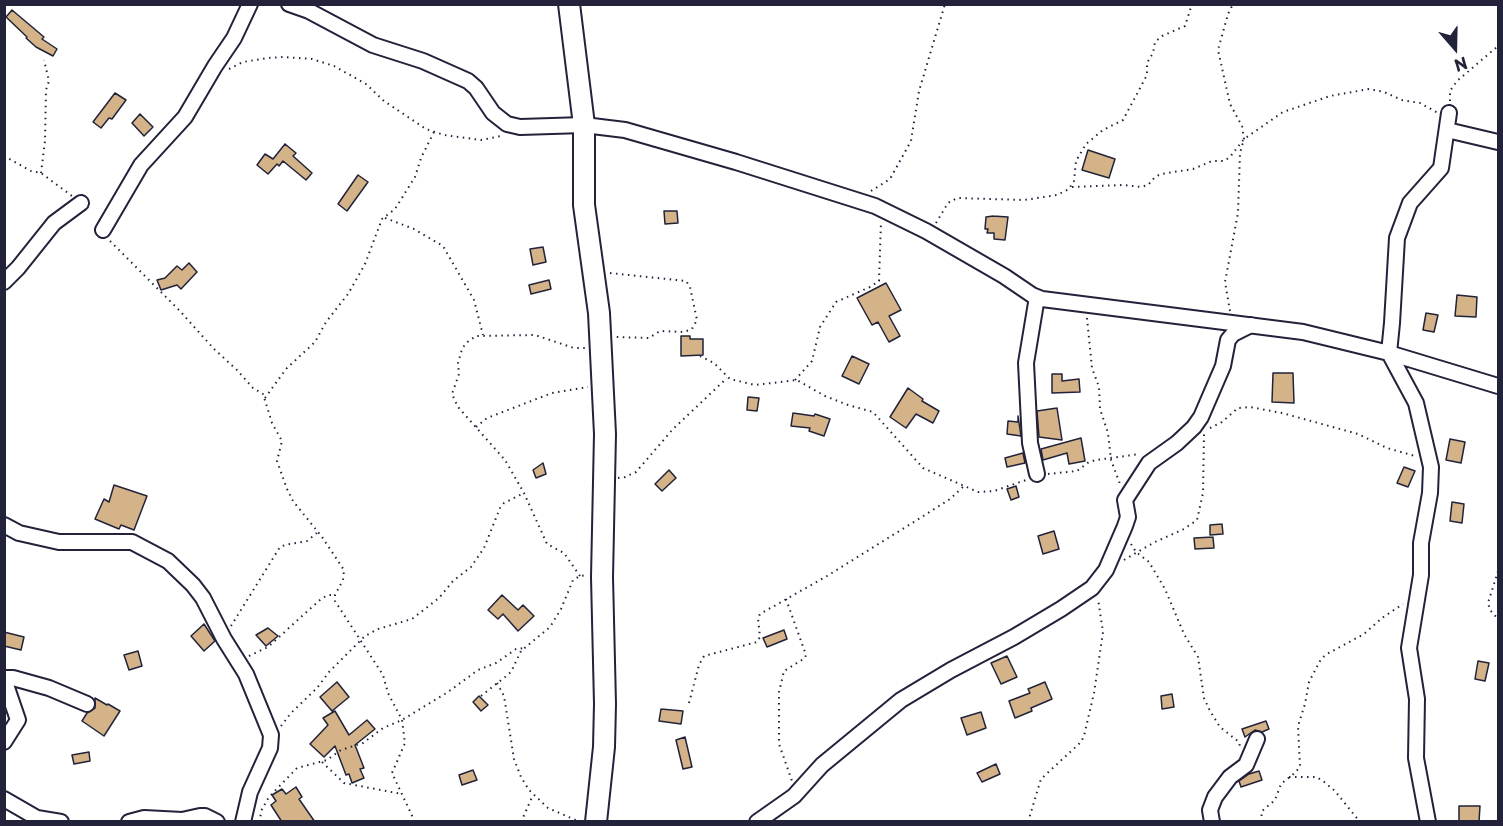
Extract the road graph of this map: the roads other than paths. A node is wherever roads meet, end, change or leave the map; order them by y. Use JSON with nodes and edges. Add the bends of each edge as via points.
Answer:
{"nodes":[{"id":1,"x":250,"y":4,"type":"edge"},
{"id":2,"x":289,"y":4,"type":"edge"},
{"id":3,"x":569,"y":4,"type":"edge"},
{"id":4,"x":584,"y":125,"type":"junction"},
{"id":5,"x":1498,"y":142,"type":"edge"},
{"id":6,"x":81,"y":203,"type":"road end"},
{"id":7,"x":103,"y":230,"type":"road end"},
{"id":8,"x":4,"y":282,"type":"edge"},
{"id":9,"x":1037,"y":297,"type":"junction"},
{"id":10,"x":1251,"y":325,"type":"junction"},
{"id":11,"x":1389,"y":353,"type":"junction"},
{"id":12,"x":1498,"y":386,"type":"edge"},
{"id":13,"x":1037,"y":474,"type":"road end"},
{"id":14,"x":4,"y":525,"type":"edge"},
{"id":15,"x":4,"y":679,"type":"edge"},
{"id":16,"x":87,"y":704,"type":"dead end"},
{"id":17,"x":10,"y":723,"type":"edge"},
{"id":18,"x":1257,"y":739,"type":"dead end"},
{"id":19,"x":4,"y":742,"type":"edge"},
{"id":20,"x":4,"y":799,"type":"edge"},
{"id":21,"x":44,"y":820,"type":"edge"},
{"id":22,"x":61,"y":822,"type":"edge"},
{"id":23,"x":129,"y":822,"type":"edge"},
{"id":24,"x":217,"y":822,"type":"edge"},
{"id":25,"x":243,"y":822,"type":"edge"},
{"id":26,"x":596,"y":822,"type":"edge"},
{"id":27,"x":757,"y":822,"type":"edge"},
{"id":28,"x":1212,"y":822,"type":"edge"},
{"id":29,"x":1428,"y":822,"type":"edge"}],
"edges":[{"from":1,"to":7,"type":"street","via":[[234,38],[185,117],[141,165]]},
{"from":2,"to":4,"type":"street","via":[[373,45],[468,81],[507,124]]},
{"from":3,"to":4,"type":"main road"},
{"from":4,"to":9,"type":"street","via":[[658,138],[882,210],[931,234]]},
{"from":4,"to":26,"type":"main road","via":[[584,205],[597,293],[603,386],[604,736]]},
{"from":5,"to":11,"type":"street","via":[[1448,122],[1442,168],[1410,203],[1397,238]]},
{"from":6,"to":8,"type":"street","via":[[54,223]]},
{"from":9,"to":10,"type":"street"},
{"from":9,"to":13,"type":"street","via":[[1026,363],[1030,443]]},
{"from":10,"to":11,"type":"street","via":[[1303,332]]},
{"from":10,"to":27,"type":"street","via":[[1228,340],[1223,366],[1194,427],[1145,468],[1125,500],[1128,520],[1106,570],[1092,588],[901,700],[822,765],[794,796]]},
{"from":11,"to":12,"type":"street"},
{"from":11,"to":29,"type":"street","via":[[1416,403],[1431,480],[1409,648],[1417,699],[1416,758]]},
{"from":14,"to":25,"type":"street","via":[[25,535],[59,542],[125,541],[168,561],[187,577],[240,663],[265,718],[271,742],[250,792]]},
{"from":15,"to":16,"type":"street","via":[[49,688]]},
{"from":15,"to":17,"type":"street","via":[[18,720]]},
{"from":17,"to":19,"type":"street"},
{"from":18,"to":28,"type":"street","via":[[1249,762],[1230,777],[1215,797],[1210,810]]},
{"from":20,"to":21,"type":"street"},
{"from":21,"to":22,"type":"street"},
{"from":23,"to":24,"type":"street","via":[[205,816]]}]}
